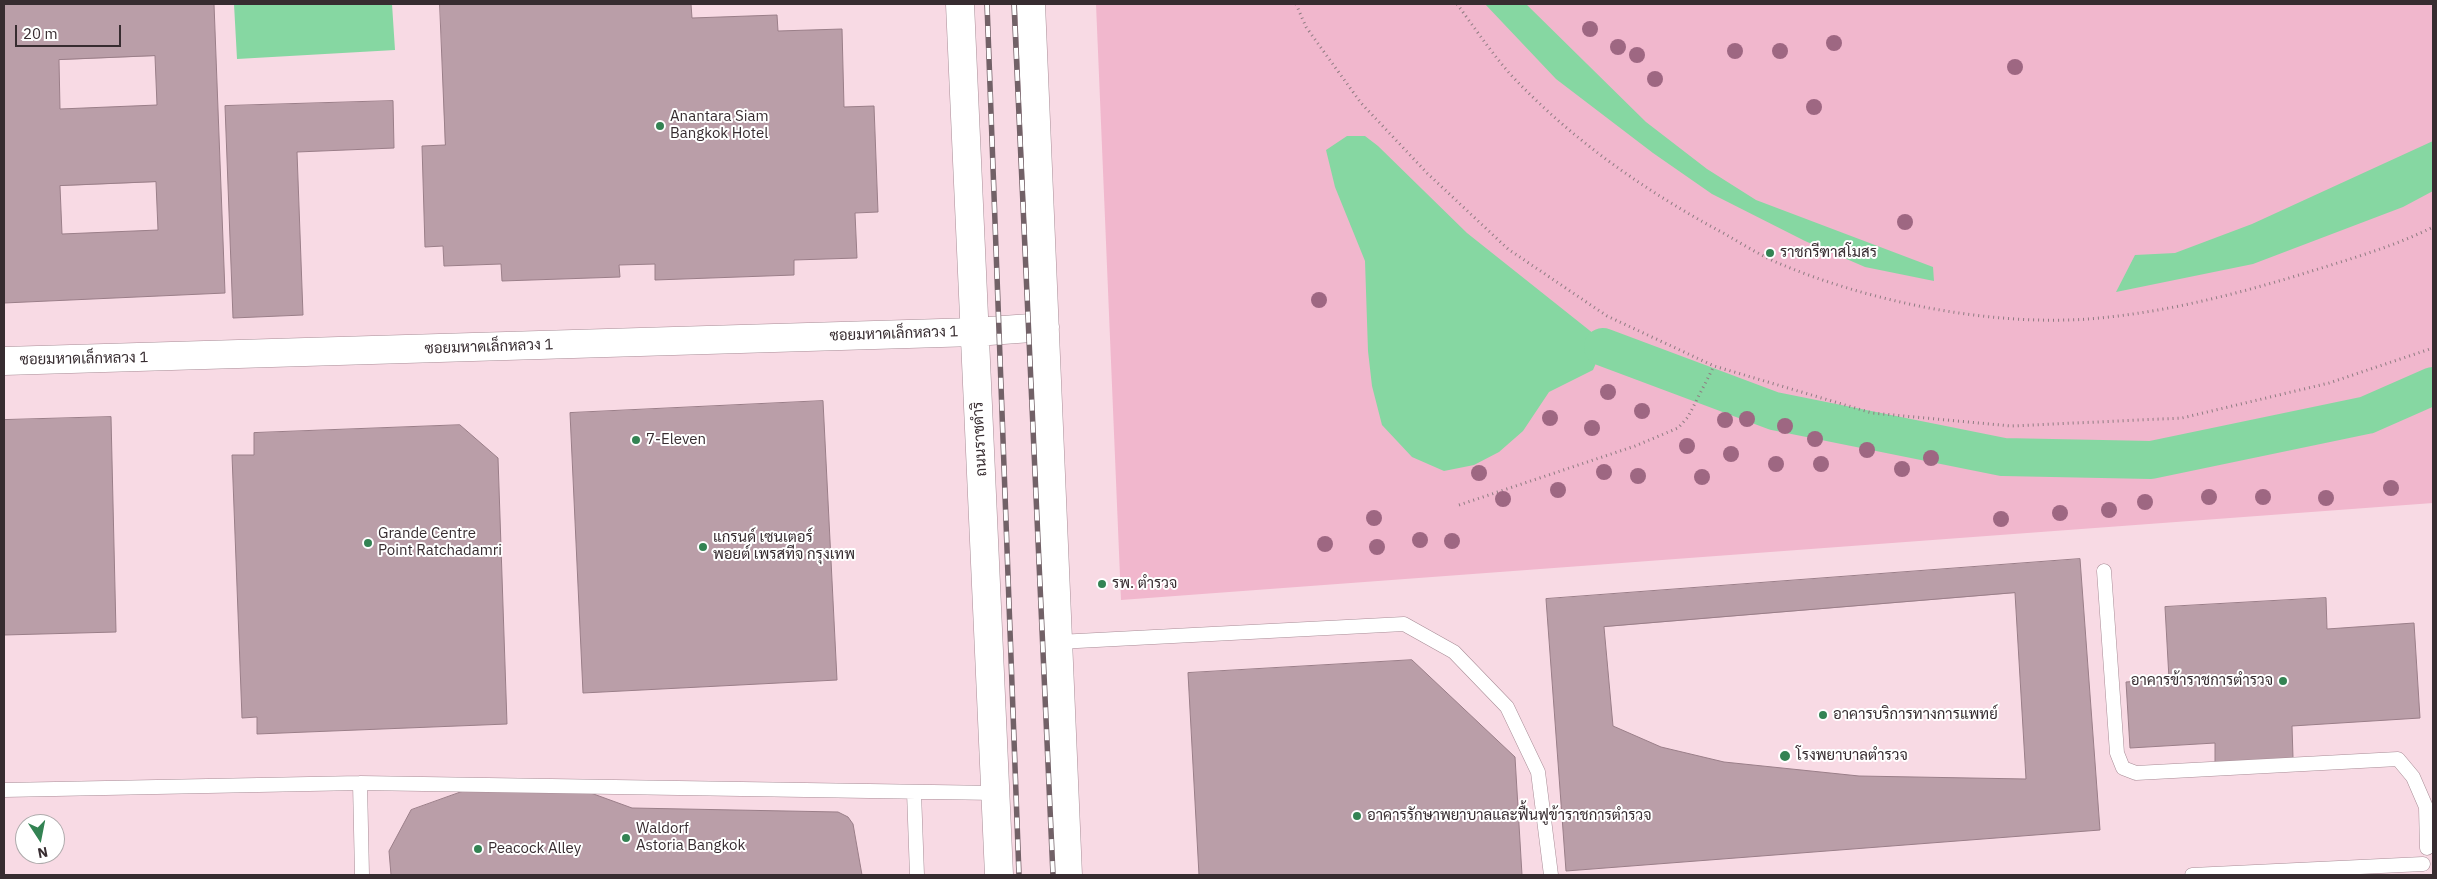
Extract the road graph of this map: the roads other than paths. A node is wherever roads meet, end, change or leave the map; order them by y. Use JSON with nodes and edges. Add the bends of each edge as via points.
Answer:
{"nodes":[{"id":1,"x":960,"y":4,"type":"edge"},
{"id":2,"x":1031,"y":4,"type":"edge"},
{"id":3,"x":1045,"y":327,"type":"junction"},
{"id":4,"x":975,"y":332,"type":"junction"},
{"id":5,"x":4,"y":361,"type":"edge"},
{"id":6,"x":2104,"y":571,"type":"dead end"},
{"id":7,"x":1058,"y":642,"type":"junction"},
{"id":8,"x":360,"y":783,"type":"junction"},
{"id":9,"x":4,"y":790,"type":"edge"},
{"id":10,"x":914,"y":792,"type":"junction"},
{"id":11,"x":996,"y":793,"type":"junction"},
{"id":12,"x":2430,"y":847,"type":"edge"},
{"id":13,"x":2424,"y":869,"type":"edge"},
{"id":14,"x":362,"y":875,"type":"edge"},
{"id":15,"x":918,"y":875,"type":"edge"},
{"id":16,"x":999,"y":875,"type":"edge"},
{"id":17,"x":1068,"y":875,"type":"edge"},
{"id":18,"x":1551,"y":875,"type":"edge"},
{"id":19,"x":2192,"y":875,"type":"edge"}],
"edges":[{"from":1,"to":4,"type":"main road","name":"ถนนราชดำริ"},
{"from":2,"to":3,"type":"main road"},
{"from":3,"to":4,"type":"main road","name":"ซอยมหาดเล็กหลวง 1"},
{"from":3,"to":7,"type":"main road"},
{"from":4,"to":5,"type":"main road","name":"ซอยมหาดเล็กหลวง 1"},
{"from":4,"to":11,"type":"main road","name":"ถนนราชดำริ"},
{"from":6,"to":12,"type":"lane","via":[[2114,718],[2123,768],[2136,773],[2398,760],[2413,777],[2426,807]]},
{"from":7,"to":17,"type":"main road"},
{"from":7,"to":18,"type":"lane","via":[[1404,624],[1454,652],[1507,707],[1538,772]]},
{"from":8,"to":9,"type":"lane"},
{"from":8,"to":10,"type":"lane"},
{"from":8,"to":14,"type":"lane"},
{"from":10,"to":11,"type":"lane"},
{"from":10,"to":15,"type":"lane"},
{"from":11,"to":16,"type":"main road","name":"ถนนราชดำริ"},
{"from":12,"to":13,"type":"lane"},
{"from":13,"to":19,"type":"lane"}]}
